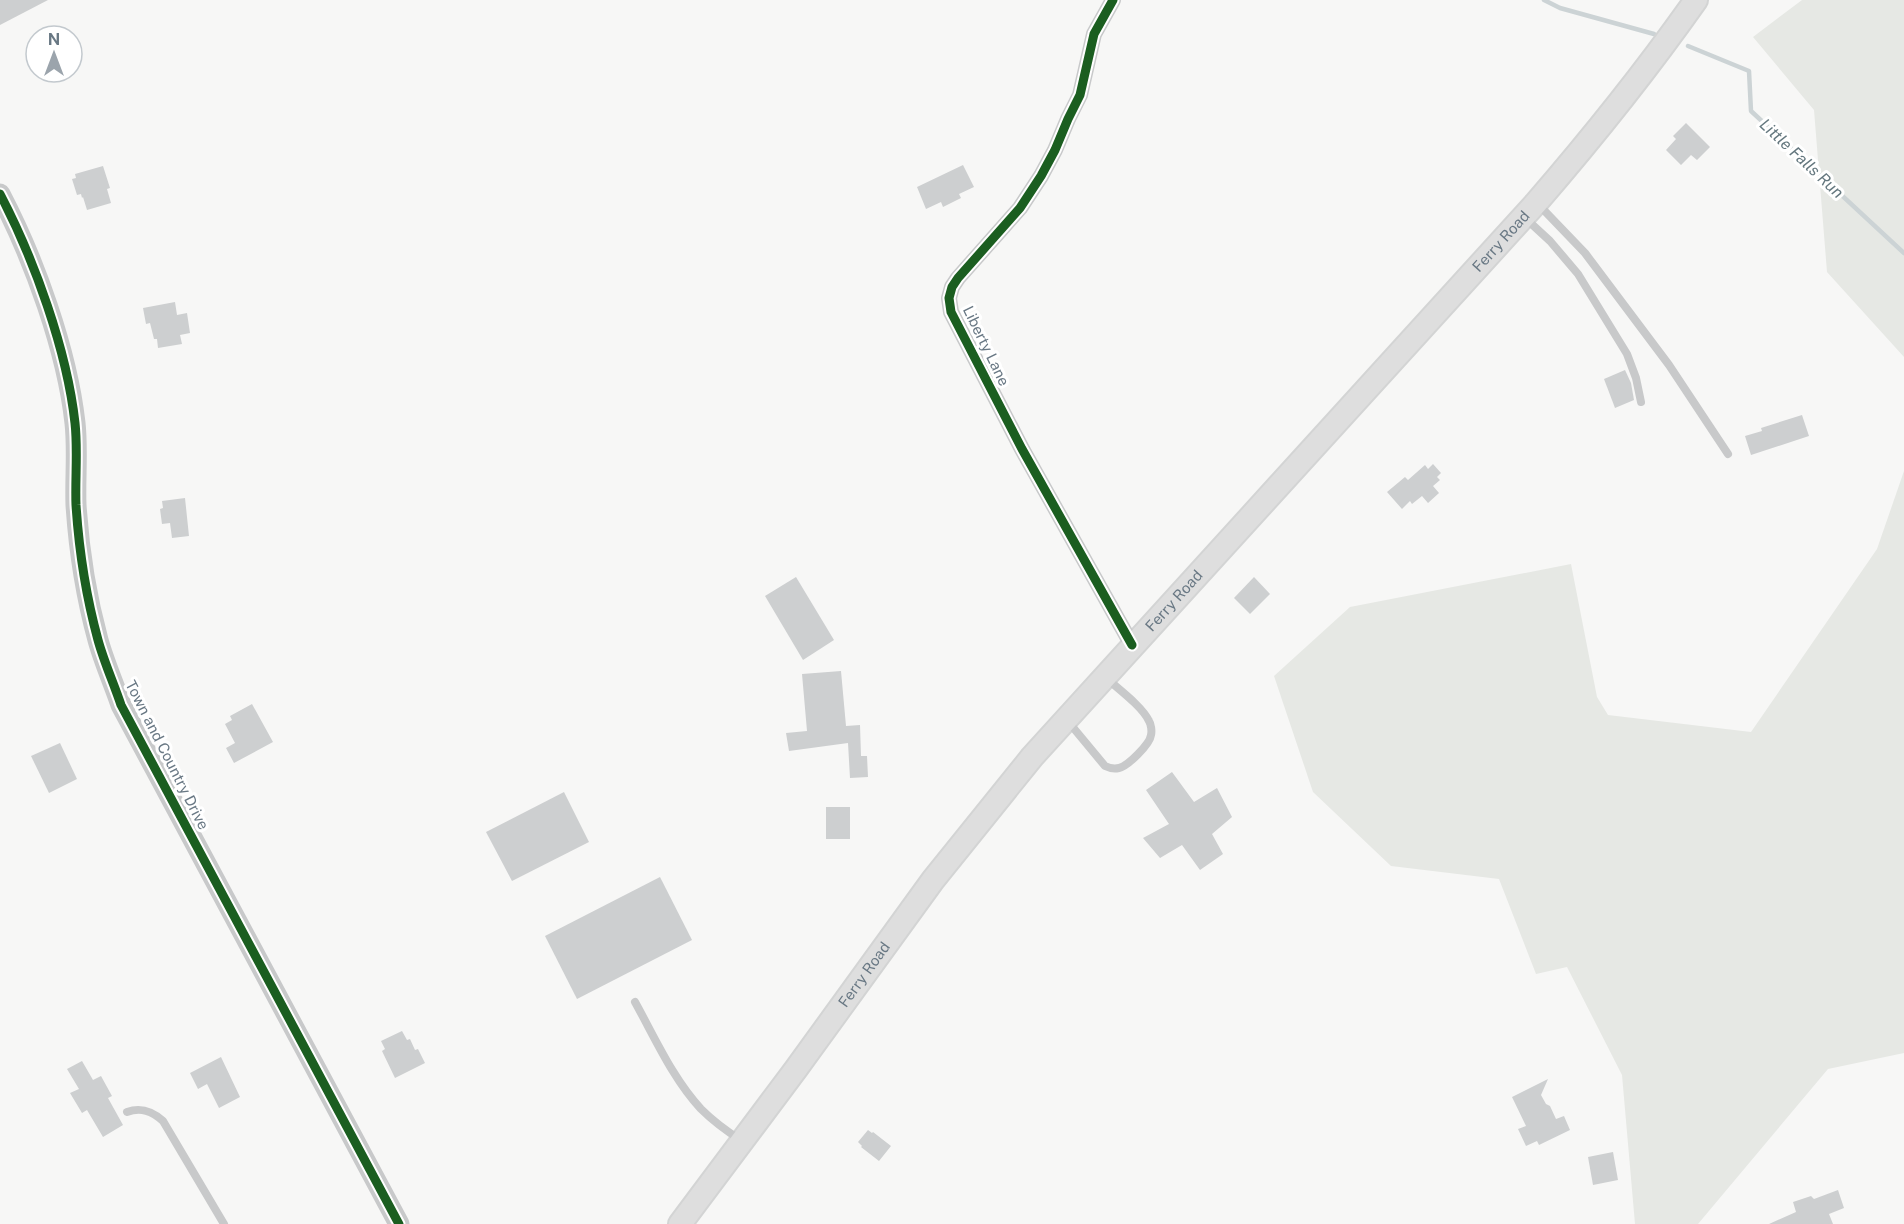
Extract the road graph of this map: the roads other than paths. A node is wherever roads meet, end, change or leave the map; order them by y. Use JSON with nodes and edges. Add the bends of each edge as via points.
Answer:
{"nodes":[{"id":1,"x":1113,"y":0,"type":"edge"},
{"id":2,"x":1696,"y":0,"type":"edge"},
{"id":3,"x":0,"y":194,"type":"edge"},
{"id":4,"x":1530,"y":209,"type":"junction"},
{"id":5,"x":1641,"y":402,"type":"dead end"},
{"id":6,"x":1728,"y":454,"type":"dead end"},
{"id":7,"x":1132,"y":645,"type":"junction"},
{"id":8,"x":1104,"y":677,"type":"junction"},
{"id":9,"x":1066,"y":719,"type":"junction"},
{"id":10,"x":635,"y":1002,"type":"dead end"},
{"id":11,"x":127,"y":1112,"type":"dead end"},
{"id":12,"x":742,"y":1142,"type":"junction"},
{"id":13,"x":224,"y":1224,"type":"edge"},
{"id":14,"x":399,"y":1224,"type":"edge"},
{"id":15,"x":680,"y":1224,"type":"edge"}],
"edges":[{"from":1,"to":7,"type":"street","name":"Liberty Lane","via":[[1094,34],[1080,95],[1041,176],[1020,208],[958,278],[949,298],[951,312],[982,374]]},
{"from":2,"to":4,"type":"main road","name":"Ferry Road","via":[[1650,65]]},
{"from":3,"to":14,"type":"street","name":"Town and Country Drive","via":[[41,288],[63,360],[75,423],[76,504],[83,570],[98,642],[121,705]]},
{"from":4,"to":5,"type":"lane","via":[[1578,274],[1627,354]]},
{"from":4,"to":6,"type":"lane","via":[[1585,253],[1669,365]]},
{"from":4,"to":7,"type":"main road","name":"Ferry Road"},
{"from":7,"to":8,"type":"main road","name":"Ferry Road"},
{"from":8,"to":9,"type":"main road","name":"Ferry Road"},
{"from":8,"to":9,"type":"lane","via":[[1150,722],[1149,741],[1133,759],[1121,768],[1105,766]]},
{"from":9,"to":12,"type":"main road","name":"Ferry Road","via":[[933,880]]},
{"from":10,"to":12,"type":"lane","via":[[685,1089],[701,1109]]},
{"from":11,"to":13,"type":"lane","via":[[146,1110],[164,1121]]},
{"from":12,"to":15,"type":"main road","name":"Ferry Road"}]}
